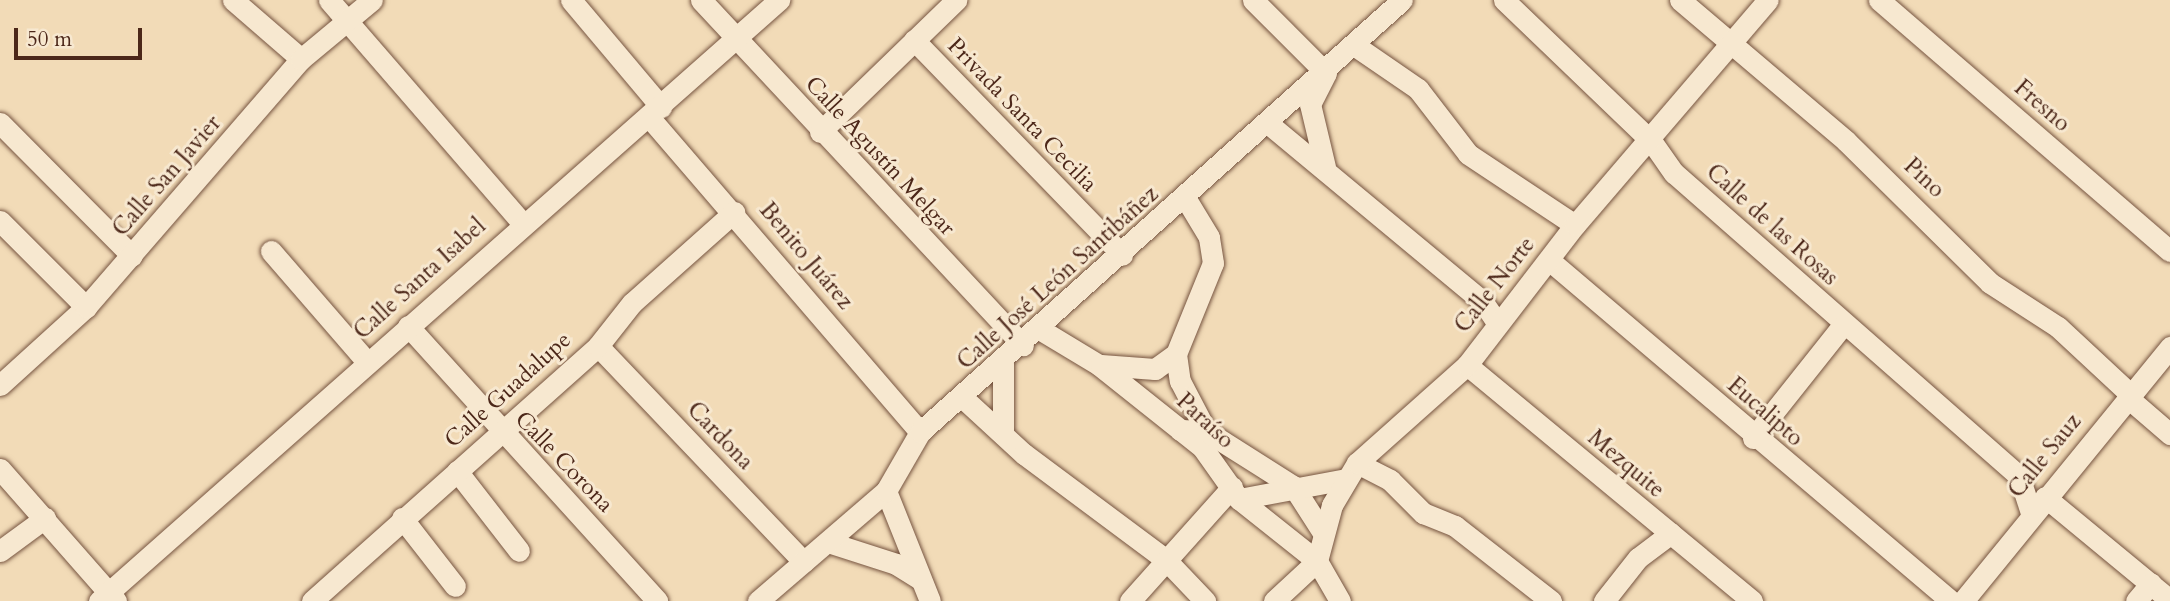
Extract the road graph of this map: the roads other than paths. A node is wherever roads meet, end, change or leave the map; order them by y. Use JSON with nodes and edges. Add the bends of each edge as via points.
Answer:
{"nodes":[{"id":1,"x":233,"y":0,"type":"edge"},
{"id":2,"x":329,"y":0,"type":"edge"},
{"id":3,"x":372,"y":0,"type":"edge"},
{"id":4,"x":571,"y":0,"type":"edge"},
{"id":5,"x":701,"y":0,"type":"edge"},
{"id":6,"x":779,"y":0,"type":"edge"},
{"id":7,"x":956,"y":0,"type":"edge"},
{"id":8,"x":1253,"y":0,"type":"edge"},
{"id":9,"x":1402,"y":0,"type":"edge"},
{"id":10,"x":1504,"y":0,"type":"edge"},
{"id":11,"x":1680,"y":0,"type":"edge"},
{"id":12,"x":1768,"y":0,"type":"edge"},
{"id":13,"x":1879,"y":0,"type":"edge"},
{"id":14,"x":350,"y":20,"type":"junction"},
{"id":15,"x":734,"y":38,"type":"junction"},
{"id":16,"x":914,"y":40,"type":"junction"},
{"id":17,"x":1354,"y":45,"type":"junction"},
{"id":18,"x":1730,"y":45,"type":"junction"},
{"id":19,"x":301,"y":60,"type":"junction"},
{"id":20,"x":1326,"y":72,"type":"junction"},
{"id":21,"x":655,"y":112,"type":"junction"},
{"id":22,"x":0,"y":123,"type":"edge"},
{"id":23,"x":1270,"y":125,"type":"junction"},
{"id":24,"x":820,"y":132,"type":"junction"},
{"id":25,"x":1653,"y":142,"type":"junction"},
{"id":26,"x":1326,"y":169,"type":"junction"},
{"id":27,"x":1186,"y":199,"type":"junction"},
{"id":28,"x":734,"y":212,"type":"junction"},
{"id":29,"x":0,"y":220,"type":"edge"},
{"id":30,"x":522,"y":223,"type":"junction"},
{"id":31,"x":1575,"y":225,"type":"junction"},
{"id":32,"x":271,"y":251,"type":"dead end"},
{"id":33,"x":2170,"y":251,"type":"edge"},
{"id":34,"x":1122,"y":255,"type":"junction"},
{"id":35,"x":132,"y":256,"type":"junction"},
{"id":36,"x":1549,"y":260,"type":"junction"},
{"id":37,"x":86,"y":307,"type":"junction"},
{"id":38,"x":1497,"y":323,"type":"junction"},
{"id":39,"x":1843,"y":325,"type":"junction"},
{"id":40,"x":408,"y":326,"type":"junction"},
{"id":41,"x":1041,"y":330,"type":"junction"},
{"id":42,"x":1023,"y":345,"type":"junction"},
{"id":43,"x":598,"y":346,"type":"junction"},
{"id":44,"x":2170,"y":347,"type":"edge"},
{"id":45,"x":1176,"y":354,"type":"junction"},
{"id":46,"x":368,"y":362,"type":"junction"},
{"id":47,"x":1003,"y":363,"type":"junction"},
{"id":48,"x":1099,"y":365,"type":"junction"},
{"id":49,"x":1467,"y":365,"type":"junction"},
{"id":50,"x":0,"y":385,"type":"edge"},
{"id":51,"x":2129,"y":396,"type":"junction"},
{"id":52,"x":963,"y":398,"type":"junction"},
{"id":53,"x":1180,"y":430,"type":"junction"},
{"id":54,"x":1206,"y":431,"type":"junction"},
{"id":55,"x":920,"y":432,"type":"junction"},
{"id":56,"x":500,"y":433,"type":"junction"},
{"id":57,"x":1003,"y":434,"type":"junction"},
{"id":58,"x":2170,"y":434,"type":"edge"},
{"id":59,"x":1753,"y":438,"type":"junction"},
{"id":60,"x":0,"y":469,"type":"edge"},
{"id":61,"x":457,"y":471,"type":"junction"},
{"id":62,"x":1352,"y":471,"type":"junction"},
{"id":63,"x":2019,"y":476,"type":"junction"},
{"id":64,"x":1293,"y":486,"type":"junction"},
{"id":65,"x":886,"y":491,"type":"junction"},
{"id":66,"x":2051,"y":491,"type":"junction"},
{"id":67,"x":1236,"y":493,"type":"junction"},
{"id":68,"x":2031,"y":514,"type":"junction"},
{"id":69,"x":44,"y":518,"type":"junction"},
{"id":70,"x":401,"y":518,"type":"junction"},
{"id":71,"x":1323,"y":533,"type":"junction"},
{"id":72,"x":1671,"y":533,"type":"junction"},
{"id":73,"x":828,"y":542,"type":"junction"},
{"id":74,"x":0,"y":551,"type":"edge"},
{"id":75,"x":519,"y":551,"type":"dead end"},
{"id":76,"x":1166,"y":560,"type":"junction"},
{"id":77,"x":1317,"y":561,"type":"junction"},
{"id":78,"x":804,"y":562,"type":"junction"},
{"id":79,"x":920,"y":579,"type":"junction"},
{"id":80,"x":2151,"y":583,"type":"junction"},
{"id":81,"x":455,"y":586,"type":"dead end"},
{"id":82,"x":108,"y":598,"type":"edge"},
{"id":83,"x":2170,"y":600,"type":"edge"},
{"id":84,"x":312,"y":601,"type":"edge"},
{"id":85,"x":657,"y":601,"type":"edge"},
{"id":86,"x":758,"y":601,"type":"edge"},
{"id":87,"x":930,"y":601,"type":"edge"},
{"id":88,"x":1130,"y":601,"type":"edge"},
{"id":89,"x":1205,"y":601,"type":"edge"},
{"id":90,"x":1274,"y":601,"type":"edge"},
{"id":91,"x":1340,"y":601,"type":"edge"},
{"id":92,"x":1551,"y":601,"type":"edge"},
{"id":93,"x":1604,"y":601,"type":"edge"},
{"id":94,"x":1752,"y":601,"type":"edge"},
{"id":95,"x":1951,"y":601,"type":"edge"},
{"id":96,"x":1963,"y":601,"type":"edge"},
{"id":97,"x":2136,"y":601,"type":"edge"}],
"edges":[{"from":1,"to":19,"type":"street"},
{"from":2,"to":14,"type":"street"},
{"from":3,"to":14,"type":"street","name":"Calle San Javier"},
{"from":4,"to":21,"type":"street","name":"Benito Juárez"},
{"from":5,"to":15,"type":"street","name":"Calle Agustín Melgar"},
{"from":6,"to":15,"type":"street","name":"Calle Santa Isabel"},
{"from":7,"to":16,"type":"street"},
{"from":8,"to":20,"type":"street"},
{"from":9,"to":17,"type":"street","name":"Calle José León Santibáñez"},
{"from":10,"to":25,"type":"street","name":"Calle de las Rosas"},
{"from":11,"to":18,"type":"street","name":"Pino"},
{"from":12,"to":18,"type":"street","name":"Calle Norte"},
{"from":13,"to":33,"type":"street","name":"Fresno"},
{"from":14,"to":19,"type":"street","name":"Calle San Javier"},
{"from":14,"to":30,"type":"street"},
{"from":15,"to":21,"type":"street","name":"Calle Santa Isabel"},
{"from":15,"to":24,"type":"street","name":"Calle Agustín Melgar"},
{"from":16,"to":24,"type":"street"},
{"from":16,"to":34,"type":"street","name":"Privada Santa Cecilia"},
{"from":17,"to":20,"type":"street","name":"Calle José León Santibáñez"},
{"from":17,"to":31,"type":"street","via":[[1418,89],[1468,155]]},
{"from":18,"to":25,"type":"street","name":"Calle Norte"},
{"from":18,"to":51,"type":"street","name":"Pino","via":[[1846,141],[1990,282],[2058,327]]},
{"from":19,"to":35,"type":"street","name":"Calle San Javier"},
{"from":20,"to":23,"type":"street","name":"Calle José León Santibáñez"},
{"from":20,"to":26,"type":"street","via":[[1310,104],[1315,146]]},
{"from":21,"to":28,"type":"street","name":"Benito Juárez"},
{"from":21,"to":30,"type":"street","name":"Calle Santa Isabel"},
{"from":22,"to":35,"type":"street"},
{"from":23,"to":26,"type":"street"},
{"from":23,"to":27,"type":"street","name":"Calle José León Santibáñez"},
{"from":24,"to":42,"type":"street","name":"Calle Agustín Melgar"},
{"from":25,"to":31,"type":"street","name":"Calle Norte"},
{"from":25,"to":39,"type":"street","name":"Calle de las Rosas","via":[[1674,173]]},
{"from":26,"to":38,"type":"street","via":[[1483,302]]},
{"from":27,"to":34,"type":"street","name":"Calle José León Santibáñez"},
{"from":27,"to":45,"type":"street","via":[[1209,237],[1213,263]]},
{"from":28,"to":43,"type":"street","name":"Calle Guadalupe","via":[[632,303]]},
{"from":28,"to":55,"type":"street","name":"Benito Juárez"},
{"from":29,"to":37,"type":"street"},
{"from":30,"to":40,"type":"street","name":"Calle Santa Isabel"},
{"from":31,"to":36,"type":"street","name":"Calle Norte"},
{"from":32,"to":46,"type":"street"},
{"from":34,"to":41,"type":"street","name":"Calle José León Santibáñez"},
{"from":35,"to":37,"type":"street","name":"Calle San Javier"},
{"from":36,"to":38,"type":"street","name":"Calle Norte"},
{"from":36,"to":59,"type":"street","name":"Eucalipto"},
{"from":37,"to":50,"type":"street","name":"Calle San Javier"},
{"from":38,"to":49,"type":"street","name":"Calle Norte"},
{"from":39,"to":59,"type":"street"},
{"from":39,"to":63,"type":"street","name":"Calle de las Rosas"},
{"from":40,"to":46,"type":"street","name":"Calle Santa Isabel"},
{"from":40,"to":56,"type":"street","name":"Calle Corona"},
{"from":41,"to":42,"type":"street","name":"Calle José León Santibáñez"},
{"from":41,"to":48,"type":"street","name":"Paraíso"},
{"from":42,"to":47,"type":"street","name":"Calle José León Santibáñez"},
{"from":43,"to":56,"type":"street","name":"Calle Guadalupe"},
{"from":43,"to":78,"type":"street","name":"Cardona"},
{"from":44,"to":51,"type":"street","name":"Calle Sauz"},
{"from":45,"to":48,"type":"street","via":[[1155,369]]},
{"from":45,"to":54,"type":"street","via":[[1180,381]]},
{"from":46,"to":82,"type":"street","name":"Calle Santa Isabel"},
{"from":47,"to":52,"type":"street","name":"Calle José León Santibáñez"},
{"from":47,"to":57,"type":"street"},
{"from":48,"to":53,"type":"street","name":"Paraíso"},
{"from":49,"to":62,"type":"street","name":"Calle Norte"},
{"from":49,"to":72,"type":"street","name":"Mezquite"},
{"from":51,"to":58,"type":"street","name":"Pino"},
{"from":51,"to":66,"type":"street","name":"Calle Sauz"},
{"from":52,"to":55,"type":"street","name":"Calle José León Santibáñez"},
{"from":52,"to":57,"type":"street"},
{"from":53,"to":54,"type":"street"},
{"from":53,"to":67,"type":"street","name":"Paraíso"},
{"from":54,"to":64,"type":"street"},
{"from":55,"to":65,"type":"street","name":"Calle José León Santibáñez"},
{"from":56,"to":61,"type":"street","name":"Calle Guadalupe"},
{"from":56,"to":85,"type":"street","name":"Calle Corona"},
{"from":57,"to":76,"type":"street"},
{"from":59,"to":95,"type":"street","name":"Eucalipto"},
{"from":60,"to":69,"type":"street"},
{"from":61,"to":70,"type":"street","name":"Calle Guadalupe"},
{"from":61,"to":75,"type":"street"},
{"from":62,"to":64,"type":"street"},
{"from":62,"to":71,"type":"street","name":"Calle Norte"},
{"from":62,"to":92,"type":"street","via":[[1390,480],[1423,513],[1455,526]]},
{"from":63,"to":66,"type":"street"},
{"from":63,"to":68,"type":"street"},
{"from":64,"to":67,"type":"street"},
{"from":64,"to":71,"type":"street"},
{"from":65,"to":73,"type":"street","name":"Calle José León Santibáñez"},
{"from":65,"to":79,"type":"street"},
{"from":66,"to":68,"type":"street","name":"Calle Sauz"},
{"from":66,"to":80,"type":"street"},
{"from":67,"to":76,"type":"street"},
{"from":67,"to":77,"type":"street","name":"Paraíso"},
{"from":68,"to":96,"type":"street","name":"Calle Sauz"},
{"from":69,"to":74,"type":"street"},
{"from":69,"to":82,"type":"street"},
{"from":70,"to":81,"type":"street"},
{"from":70,"to":84,"type":"street","name":"Calle Guadalupe"},
{"from":71,"to":77,"type":"street","name":"Calle Norte"},
{"from":72,"to":93,"type":"street","via":[[1638,558]]},
{"from":72,"to":94,"type":"street","name":"Mezquite"},
{"from":73,"to":78,"type":"street","name":"Calle José León Santibáñez"},
{"from":73,"to":79,"type":"street","via":[[896,564]]},
{"from":76,"to":88,"type":"street"},
{"from":76,"to":89,"type":"street"},
{"from":77,"to":90,"type":"street"},
{"from":77,"to":91,"type":"street","name":"Paraíso"},
{"from":78,"to":86,"type":"street","name":"Calle José León Santibáñez"},
{"from":79,"to":87,"type":"street"},
{"from":80,"to":83,"type":"street"},
{"from":80,"to":97,"type":"street"}]}
